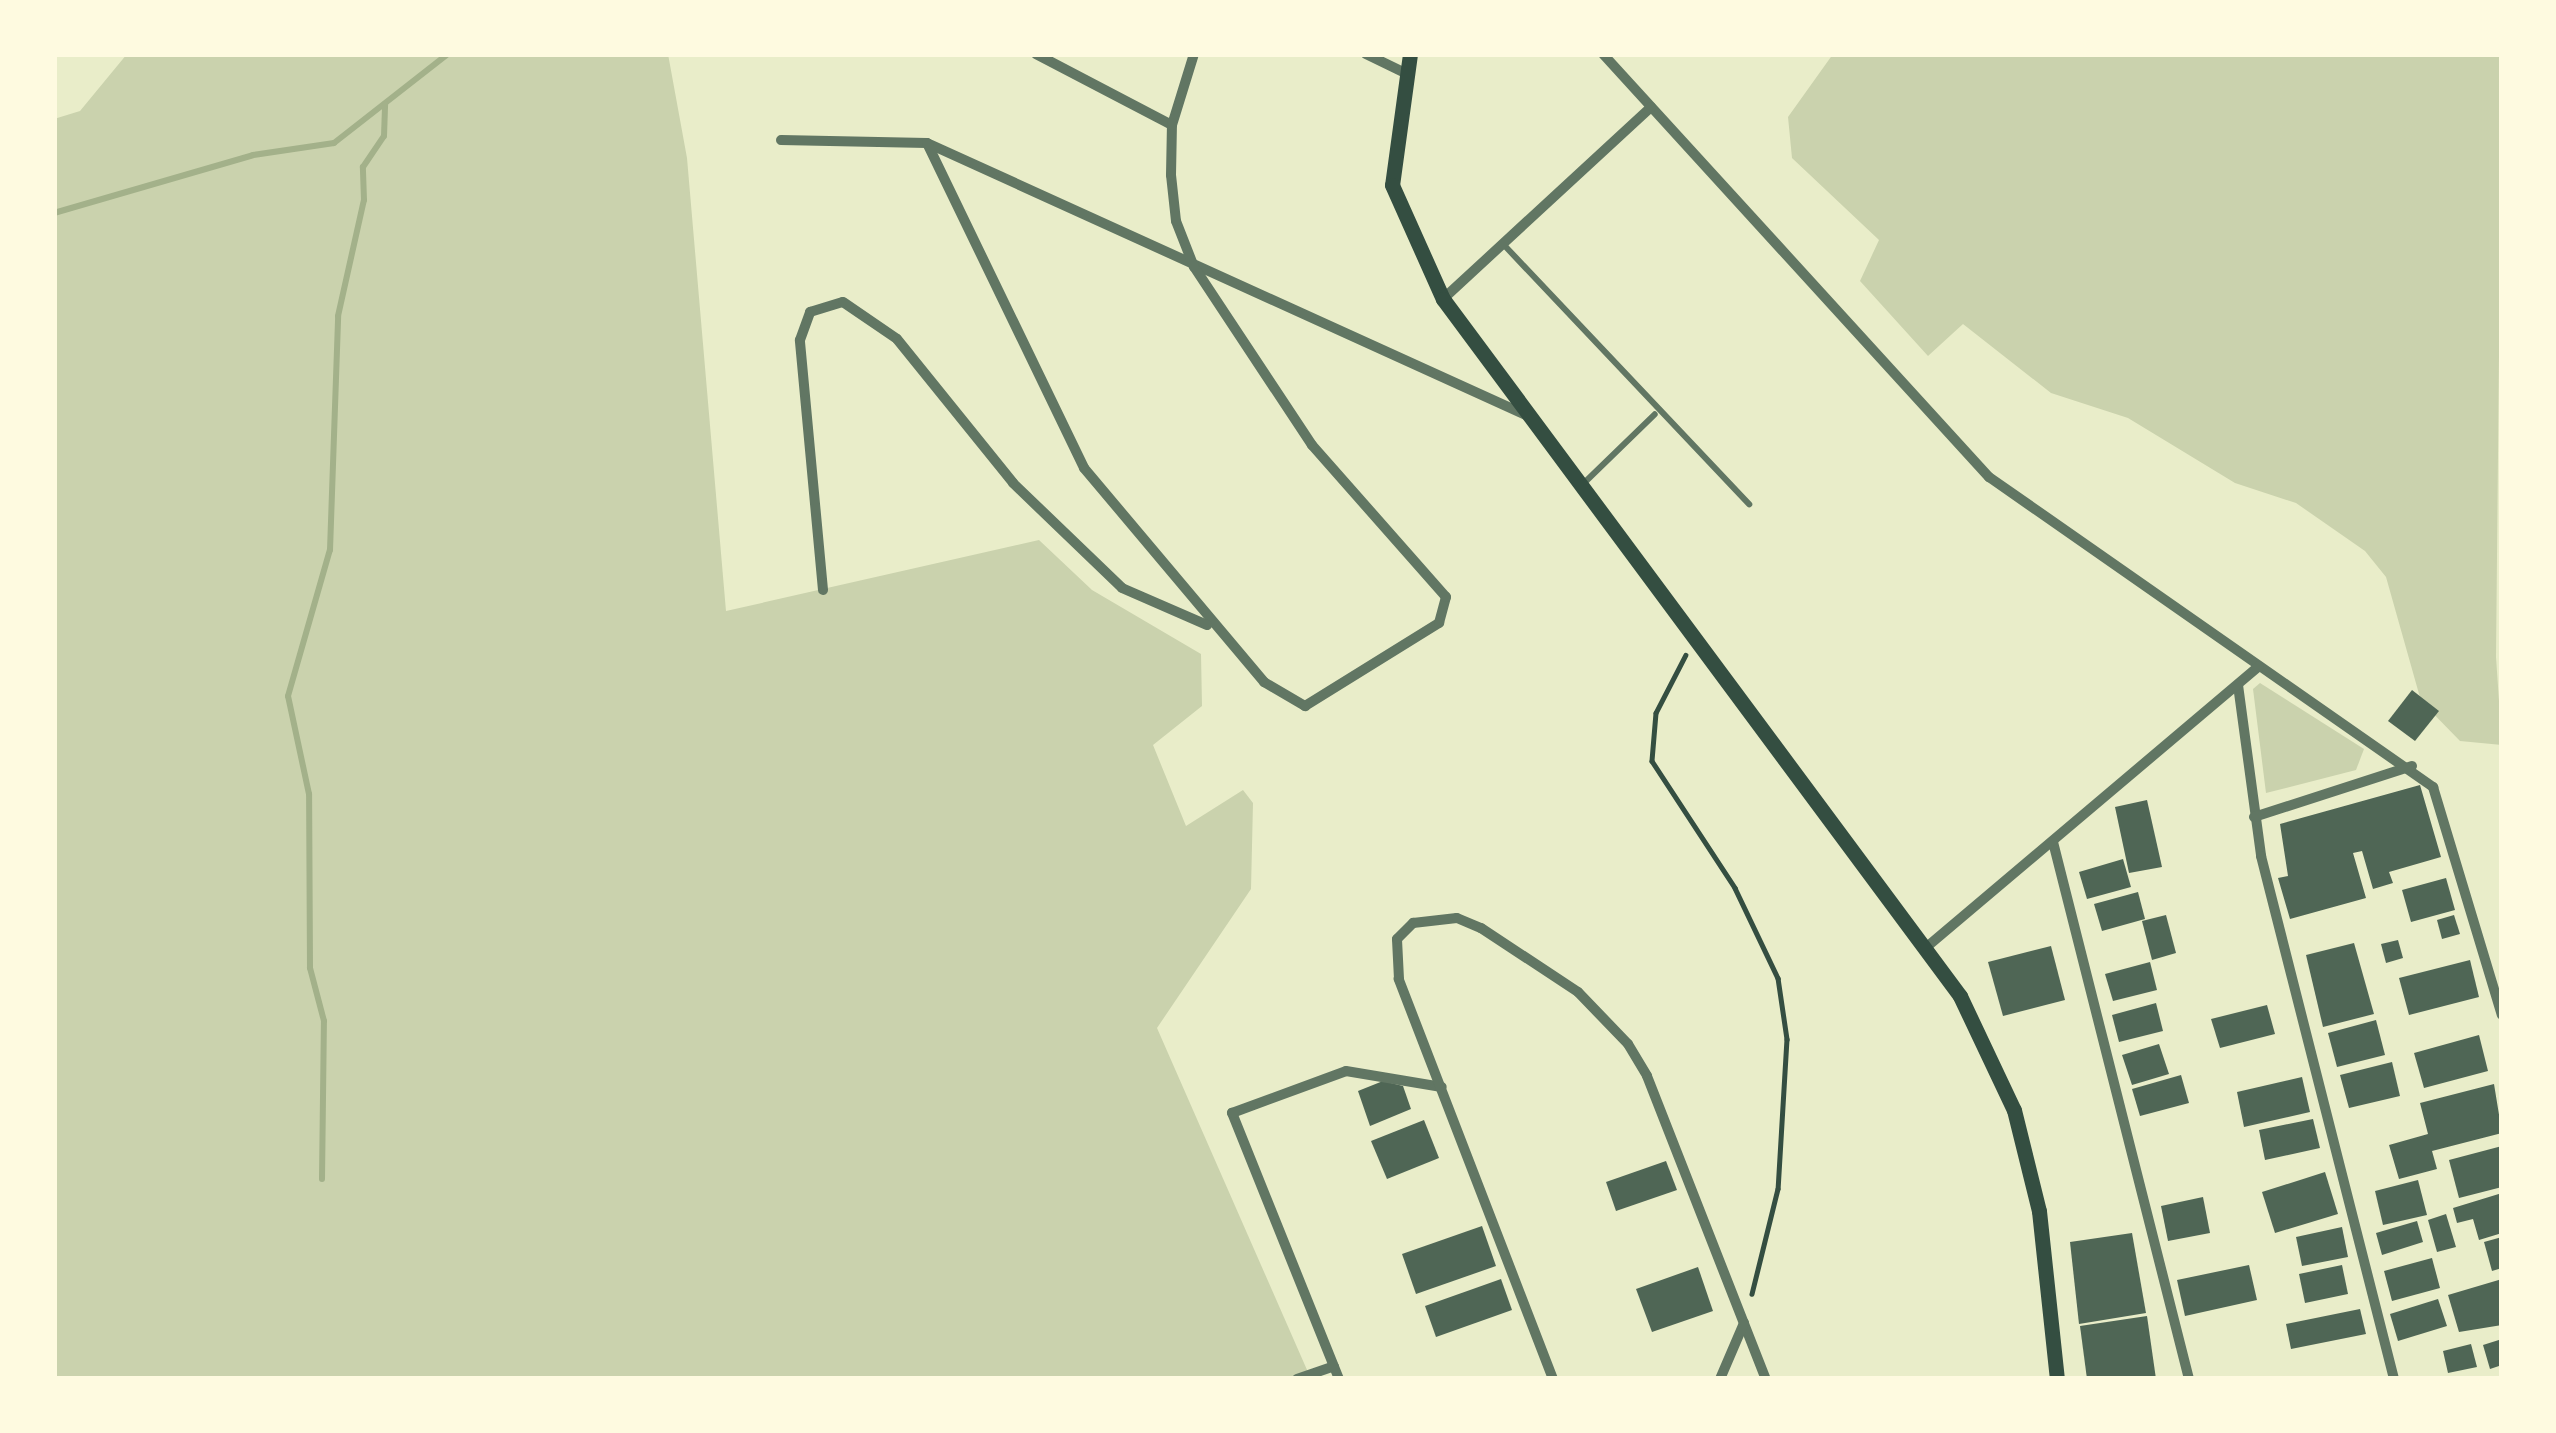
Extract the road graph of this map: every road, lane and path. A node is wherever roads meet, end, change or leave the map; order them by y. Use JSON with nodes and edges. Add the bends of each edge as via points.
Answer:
{"nodes":[{"id":1,"x":1036,"y":54,"type":"edge"},
{"id":2,"x":1194,"y":54,"type":"edge"},
{"id":3,"x":1366,"y":54,"type":"edge"},
{"id":4,"x":1410,"y":54,"type":"edge"},
{"id":5,"x":1603,"y":54,"type":"edge"},
{"id":6,"x":1405,"y":74,"type":"junction"},
{"id":7,"x":1651,"y":106,"type":"junction"},
{"id":8,"x":1172,"y":125,"type":"junction"},
{"id":9,"x":781,"y":140,"type":"dead end"},
{"id":10,"x":928,"y":143,"type":"junction"},
{"id":11,"x":1503,"y":244,"type":"junction"},
{"id":12,"x":1194,"y":267,"type":"junction"},
{"id":13,"x":1443,"y":299,"type":"junction"},
{"id":14,"x":1657,"y":413,"type":"junction"},
{"id":15,"x":1529,"y":417,"type":"junction"},
{"id":16,"x":1581,"y":487,"type":"junction"},
{"id":17,"x":1749,"y":504,"type":"dead end"},
{"id":18,"x":823,"y":590,"type":"dead end"},
{"id":19,"x":1213,"y":627,"type":"junction"},
{"id":20,"x":1694,"y":639,"type":"junction"},
{"id":21,"x":2259,"y":666,"type":"junction"},
{"id":22,"x":2238,"y":685,"type":"junction"},
{"id":23,"x":2412,"y":766,"type":"junction"},
{"id":24,"x":2254,"y":817,"type":"junction"},
{"id":25,"x":2053,"y":842,"type":"junction"},
{"id":26,"x":1929,"y":944,"type":"junction"},
{"id":27,"x":2502,"y":1015,"type":"edge"},
{"id":28,"x":1442,"y":1087,"type":"junction"},
{"id":29,"x":1744,"y":1324,"type":"junction"},
{"id":30,"x":1334,"y":1366,"type":"junction"},
{"id":31,"x":1297,"y":1379,"type":"edge"},
{"id":32,"x":1340,"y":1379,"type":"edge"},
{"id":33,"x":1553,"y":1379,"type":"edge"},
{"id":34,"x":1720,"y":1379,"type":"edge"},
{"id":35,"x":1766,"y":1379,"type":"edge"},
{"id":36,"x":2057,"y":1379,"type":"edge"},
{"id":37,"x":2189,"y":1379,"type":"edge"},
{"id":38,"x":2394,"y":1379,"type":"edge"}],
"edges":[{"from":1,"to":8,"type":"street"},
{"from":2,"to":8,"type":"street"},
{"from":3,"to":6,"type":"street"},
{"from":4,"to":6,"type":"main road"},
{"from":5,"to":7,"type":"street"},
{"from":6,"to":13,"type":"main road","via":[[1392,185]]},
{"from":7,"to":11,"type":"street"},
{"from":7,"to":21,"type":"street","via":[[1989,477]]},
{"from":8,"to":12,"type":"street","via":[[1176,220]]},
{"from":9,"to":10,"type":"street"},
{"from":10,"to":12,"type":"street"},
{"from":10,"to":19,"type":"street","via":[[1084,468]]},
{"from":11,"to":13,"type":"street"},
{"from":11,"to":14,"type":"lane"},
{"from":12,"to":15,"type":"street"},
{"from":12,"to":19,"type":"street","via":[[1312,445],[1446,597],[1439,623],[1305,706],[1264,682]]},
{"from":13,"to":15,"type":"main road"},
{"from":14,"to":16,"type":"lane"},
{"from":14,"to":17,"type":"lane"},
{"from":15,"to":16,"type":"main road"},
{"from":16,"to":20,"type":"main road"},
{"from":18,"to":19,"type":"street","via":[[800,340],[810,312],[843,302],[897,339],[1013,483],[1122,588]]},
{"from":20,"to":26,"type":"main road"},
{"from":20,"to":29,"type":"path","via":[[1656,713],[1652,760],[1735,888],[1778,978],[1786,1039],[1778,1189]]},
{"from":21,"to":22,"type":"street"},
{"from":21,"to":23,"type":"street"},
{"from":22,"to":24,"type":"street"},
{"from":22,"to":25,"type":"street"},
{"from":23,"to":24,"type":"street"},
{"from":23,"to":27,"type":"street","via":[[2441,801]]},
{"from":24,"to":38,"type":"street"},
{"from":25,"to":26,"type":"street"},
{"from":25,"to":37,"type":"street"},
{"from":26,"to":36,"type":"main road","via":[[2014,1110],[2038,1211]]},
{"from":28,"to":29,"type":"street","via":[[1394,958],[1402,930],[1433,917],[1481,928],[1603,1014],[1628,1044]]},
{"from":28,"to":30,"type":"street","via":[[1346,1071],[1232,1113]]},
{"from":28,"to":33,"type":"street"},
{"from":29,"to":34,"type":"street"},
{"from":29,"to":35,"type":"street"},
{"from":30,"to":31,"type":"street"},
{"from":30,"to":32,"type":"street"}]}
